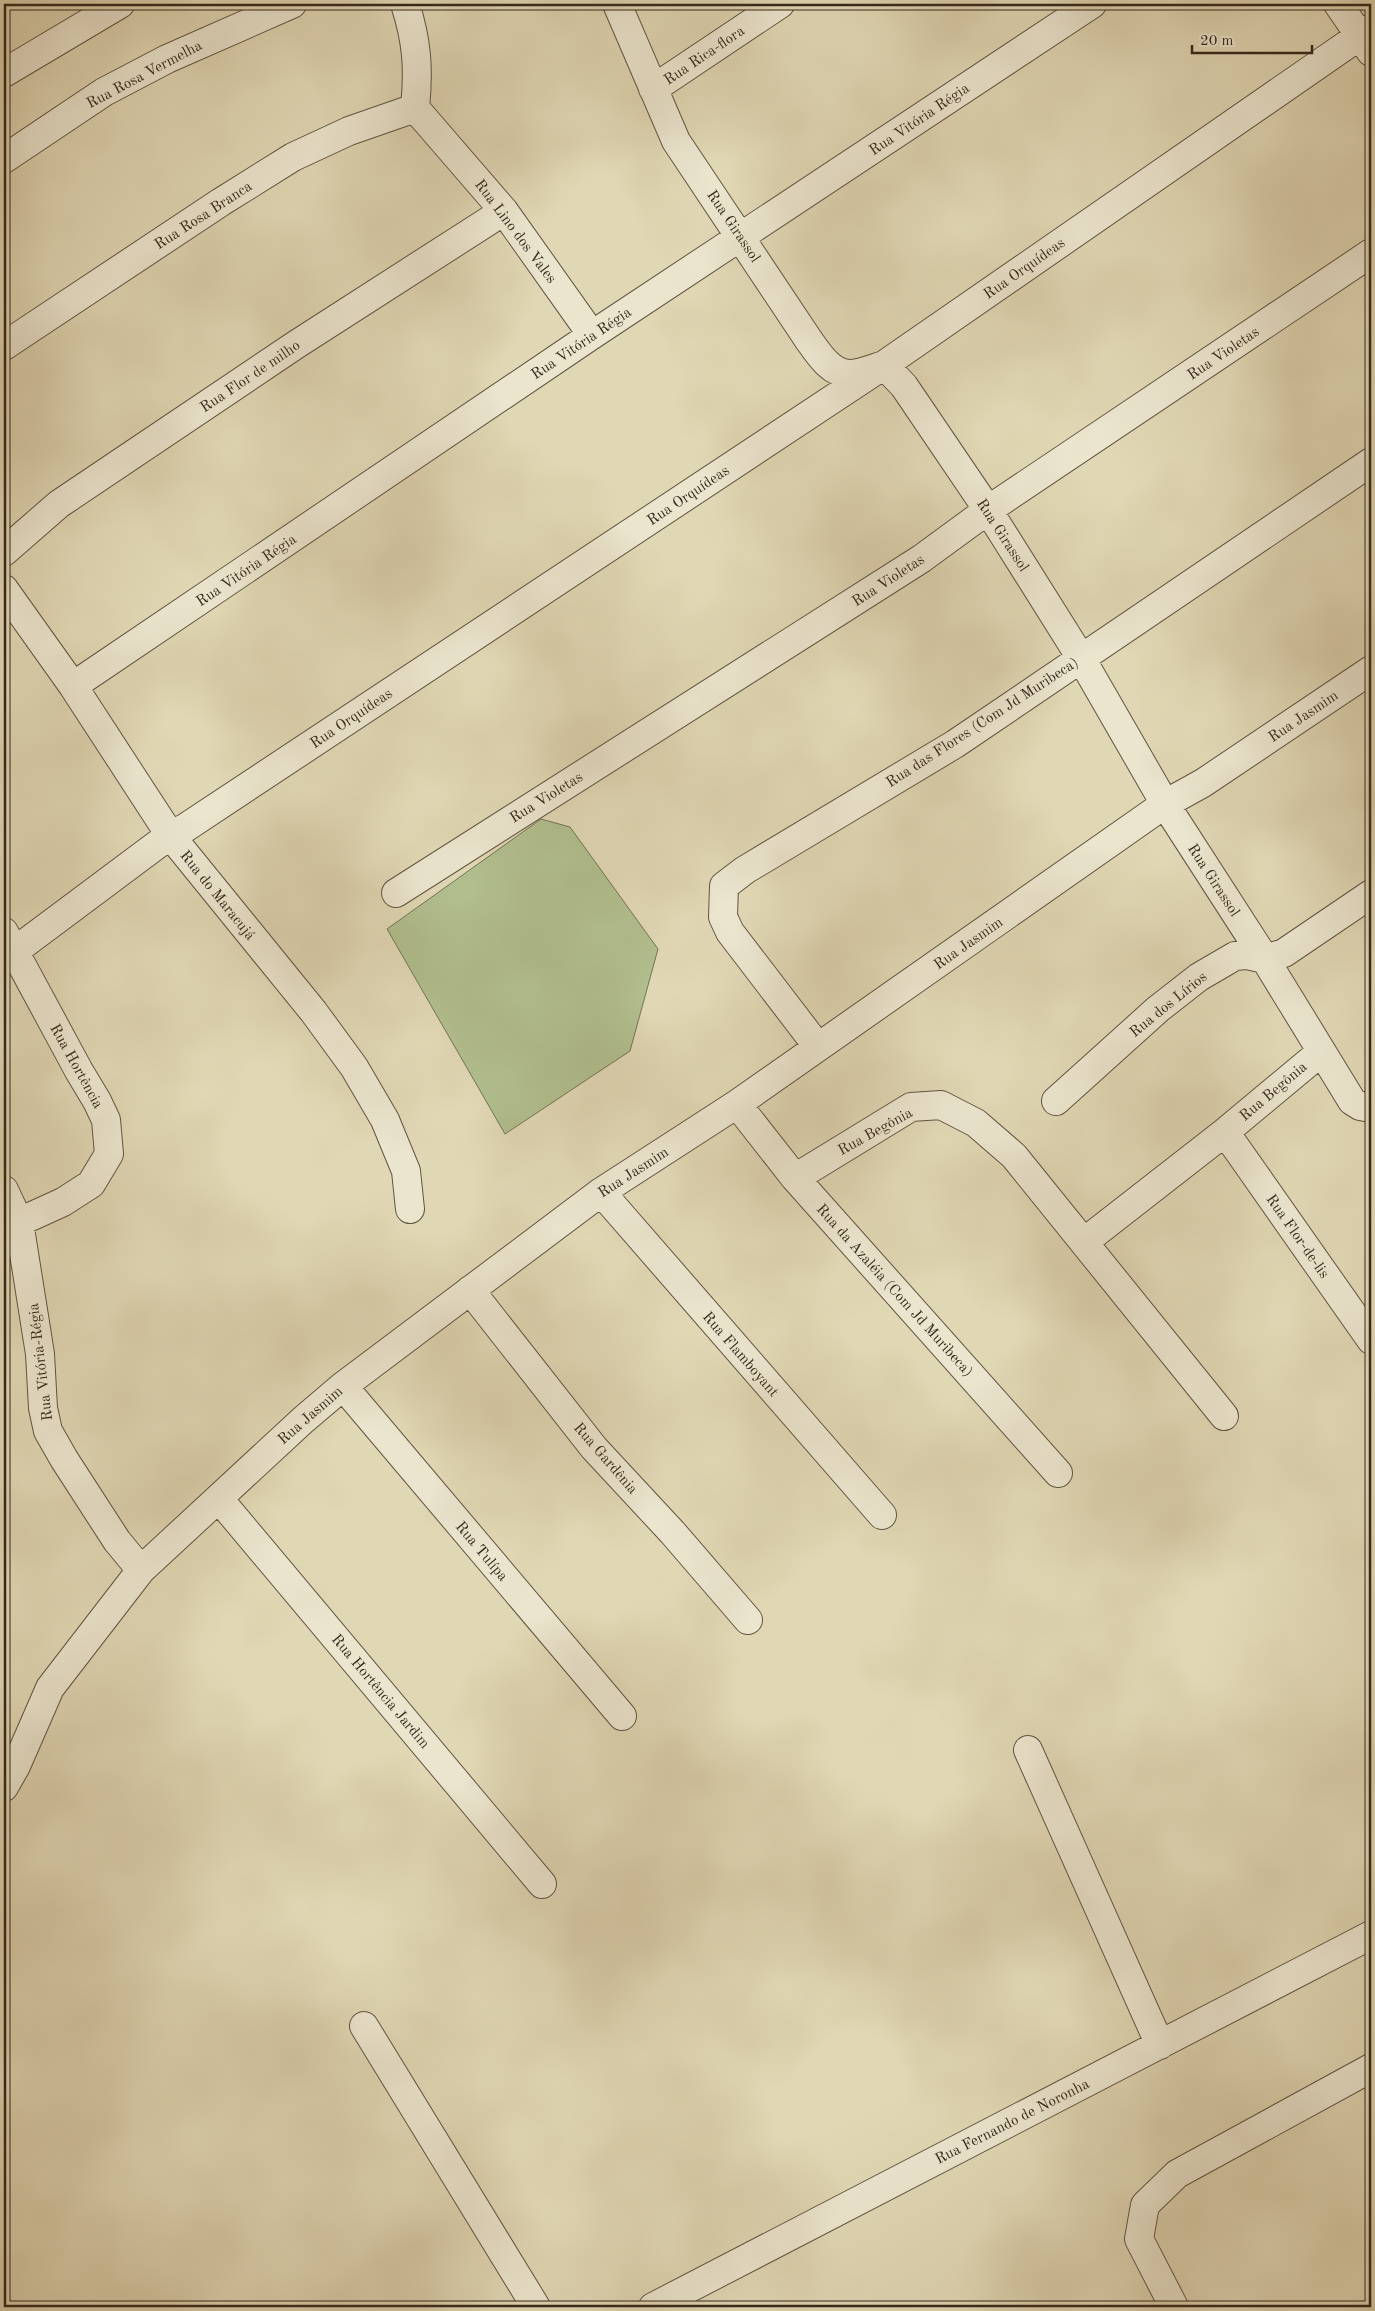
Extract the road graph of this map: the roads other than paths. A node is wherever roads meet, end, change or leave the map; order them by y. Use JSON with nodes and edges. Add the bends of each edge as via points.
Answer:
{"nodes":[{"id":1,"x":120,"y":4,"type":"edge"},
{"id":2,"x":292,"y":4,"type":"edge"},
{"id":3,"x":405,"y":4,"type":"edge"},
{"id":4,"x":617,"y":4,"type":"edge"},
{"id":5,"x":780,"y":4,"type":"edge"},
{"id":6,"x":1092,"y":4,"type":"edge"},
{"id":7,"x":1338,"y":4,"type":"edge"},
{"id":8,"x":1367,"y":38,"type":"edge"},
{"id":9,"x":4,"y":73,"type":"edge"},
{"id":10,"x":653,"y":89,"type":"junction"},
{"id":11,"x":414,"y":108,"type":"junction"},
{"id":12,"x":4,"y":159,"type":"edge"},
{"id":13,"x":504,"y":211,"type":"junction"},
{"id":14,"x":742,"y":238,"type":"junction"},
{"id":15,"x":1371,"y":253,"type":"edge"},
{"id":16,"x":592,"y":335,"type":"junction"},
{"id":17,"x":4,"y":346,"type":"edge"},
{"id":18,"x":884,"y":365,"type":"junction"},
{"id":19,"x":1371,"y":462,"type":"edge"},
{"id":20,"x":988,"y":510,"type":"junction"},
{"id":21,"x":4,"y":552,"type":"edge"},
{"id":22,"x":4,"y":589,"type":"edge"},
{"id":23,"x":1081,"y":658,"type":"junction"},
{"id":24,"x":1371,"y":670,"type":"edge"},
{"id":25,"x":73,"y":686,"type":"junction"},
{"id":26,"x":1165,"y":804,"type":"junction"},
{"id":27,"x":170,"y":836,"type":"junction"},
{"id":28,"x":396,"y":893,"type":"dead end"},
{"id":29,"x":1371,"y":894,"type":"edge"},
{"id":30,"x":8,"y":947,"type":"edge"},
{"id":31,"x":1266,"y":959,"type":"junction"},
{"id":32,"x":818,"y":1047,"type":"junction"},
{"id":33,"x":1321,"y":1052,"type":"junction"},
{"id":34,"x":1056,"y":1101,"type":"dead end"},
{"id":35,"x":737,"y":1104,"type":"junction"},
{"id":36,"x":1371,"y":1108,"type":"edge"},
{"id":37,"x":1225,"y":1132,"type":"junction"},
{"id":38,"x":795,"y":1178,"type":"junction"},
{"id":39,"x":4,"y":1190,"type":"edge"},
{"id":40,"x":601,"y":1192,"type":"junction"},
{"id":41,"x":410,"y":1209,"type":"dead end"},
{"id":42,"x":19,"y":1222,"type":"junction"},
{"id":43,"x":1084,"y":1242,"type":"junction"},
{"id":44,"x":470,"y":1290,"type":"junction"},
{"id":45,"x":1371,"y":1340,"type":"edge"},
{"id":46,"x":343,"y":1386,"type":"junction"},
{"id":47,"x":1224,"y":1416,"type":"dead end"},
{"id":48,"x":1058,"y":1473,"type":"dead end"},
{"id":49,"x":219,"y":1498,"type":"junction"},
{"id":50,"x":882,"y":1516,"type":"dead end"},
{"id":51,"x":141,"y":1570,"type":"junction"},
{"id":52,"x":748,"y":1620,"type":"dead end"},
{"id":53,"x":622,"y":1716,"type":"dead end"},
{"id":54,"x":1028,"y":1750,"type":"dead end"},
{"id":55,"x":4,"y":1787,"type":"edge"},
{"id":56,"x":542,"y":1884,"type":"dead end"},
{"id":57,"x":1371,"y":1935,"type":"edge"},
{"id":58,"x":364,"y":2026,"type":"dead end"},
{"id":59,"x":1160,"y":2045,"type":"junction"},
{"id":60,"x":1371,"y":2068,"type":"edge"},
{"id":61,"x":536,"y":2307,"type":"edge"},
{"id":62,"x":653,"y":2307,"type":"edge"},
{"id":63,"x":1174,"y":2307,"type":"edge"}],
"edges":[{"from":1,"to":9,"type":"street"},
{"from":2,"to":12,"type":"street","name":"Rua Rosa Vermelha","via":[[167,58],[104,92]]},
{"from":3,"to":11,"type":"street","via":[[417,53],[418,82]]},
{"from":4,"to":10,"type":"street","name":"Rua Girassol"},
{"from":5,"to":10,"type":"street","name":"Rua Rica-flora"},
{"from":6,"to":14,"type":"street","name":"Rua Vitória Régia"},
{"from":7,"to":8,"type":"street"},
{"from":8,"to":18,"type":"street","name":"Rua Orquídeas"},
{"from":10,"to":14,"type":"street","name":"Rua Girassol","via":[[676,140]]},
{"from":11,"to":13,"type":"street","name":"Rua Lino dos Vales"},
{"from":11,"to":17,"type":"street","name":"Rua Rosa Branca","via":[[349,131],[293,157]]},
{"from":13,"to":16,"type":"street","name":"Rua Lino dos Vales"},
{"from":13,"to":21,"type":"street","name":"Rua Flor de milho","via":[[297,344],[68,499]]},
{"from":14,"to":16,"type":"street","name":"Rua Vitória Régia"},
{"from":14,"to":18,"type":"street","name":"Rua Girassol","via":[[821,357],[835,370],[850,374]]},
{"from":15,"to":20,"type":"street","name":"Rua Violetas"},
{"from":16,"to":25,"type":"street","name":"Rua Vitória Régia"},
{"from":18,"to":20,"type":"street","name":"Rua Girassol","via":[[904,386]]},
{"from":18,"to":27,"type":"street","name":"Rua Orquídeas"},
{"from":19,"to":23,"type":"street","name":"Rua das Flores (Com Jd Muribeca)"},
{"from":20,"to":23,"type":"street","name":"Rua Girassol"},
{"from":20,"to":28,"type":"street","name":"Rua Violetas","via":[[921,559]]},
{"from":22,"to":25,"type":"street","name":"Rua do Maracujá"},
{"from":23,"to":26,"type":"street","name":"Rua Girassol"},
{"from":23,"to":32,"type":"street","name":"Rua das Flores (Com Jd Muribeca)","via":[[955,744],[745,870],[724,886],[723,917],[730,932]]},
{"from":24,"to":26,"type":"street","name":"Rua Jasmim","via":[[1203,783]]},
{"from":25,"to":27,"type":"street","name":"Rua do Maracujá"},
{"from":26,"to":31,"type":"street","name":"Rua Girassol"},
{"from":26,"to":32,"type":"street","name":"Rua Jasmim"},
{"from":27,"to":30,"type":"street","name":"Rua Orquídeas"},
{"from":27,"to":41,"type":"street","name":"Rua do Maracujá","via":[[313,1011],[354,1067],[385,1120],[406,1171]]},
{"from":29,"to":31,"type":"street","via":[[1290,949]]},
{"from":30,"to":42,"type":"street","name":"Rua Hortência","via":[[98,1101],[106,1120],[109,1154],[91,1184],[63,1202]]},
{"from":31,"to":33,"type":"street","name":"Rua Girassol"},
{"from":31,"to":34,"type":"street","name":"Rua dos Lírios","via":[[1235,956],[1199,977],[1158,1009]]},
{"from":32,"to":35,"type":"street","name":"Rua Jasmim"},
{"from":33,"to":36,"type":"street","name":"Rua Girassol","via":[[1352,1101]]},
{"from":33,"to":37,"type":"street","name":"Rua Begônia"},
{"from":35,"to":38,"type":"street","name":"Rua da Azaléia (Com Jd Muribeca)"},
{"from":35,"to":40,"type":"street","name":"Rua Jasmim"},
{"from":37,"to":43,"type":"street","name":"Rua Begônia"},
{"from":37,"to":45,"type":"street","name":"Rua Flor-de-lis"},
{"from":38,"to":43,"type":"street","name":"Rua Begônia","via":[[911,1108],[941,1105],[976,1123],[1014,1156]]},
{"from":38,"to":48,"type":"street","name":"Rua da Azaléia (Com Jd Muribeca)"},
{"from":39,"to":42,"type":"street","name":"Rua Vitória-Régia"},
{"from":40,"to":44,"type":"street","name":"Rua Jasmim"},
{"from":40,"to":50,"type":"street","name":"Rua Flamboyant"},
{"from":42,"to":51,"type":"street","name":"Rua Vitória-Régia","via":[[40,1354],[43,1408],[48,1431],[117,1541]]},
{"from":43,"to":47,"type":"street","name":"Rua Begônia"},
{"from":44,"to":46,"type":"street","name":"Rua Jasmim"},
{"from":44,"to":52,"type":"street","name":"Rua Gardênia","via":[[594,1448],[674,1533]]},
{"from":46,"to":49,"type":"street","name":"Rua Jasmim"},
{"from":46,"to":53,"type":"street","name":"Rua Tulípa"},
{"from":49,"to":51,"type":"street","name":"Rua Jasmim"},
{"from":49,"to":56,"type":"street","name":"Rua Hortência Jardim"},
{"from":51,"to":55,"type":"street","name":"Rua Jasmim","via":[[50,1688]]},
{"from":54,"to":59,"type":"street"},
{"from":57,"to":59,"type":"street","name":"Rua Fernando de Noronha"},
{"from":58,"to":61,"type":"street"},
{"from":59,"to":62,"type":"street","name":"Rua Fernando de Noronha"},
{"from":60,"to":63,"type":"street","via":[[1177,2174],[1145,2205],[1139,2239]]}]}
